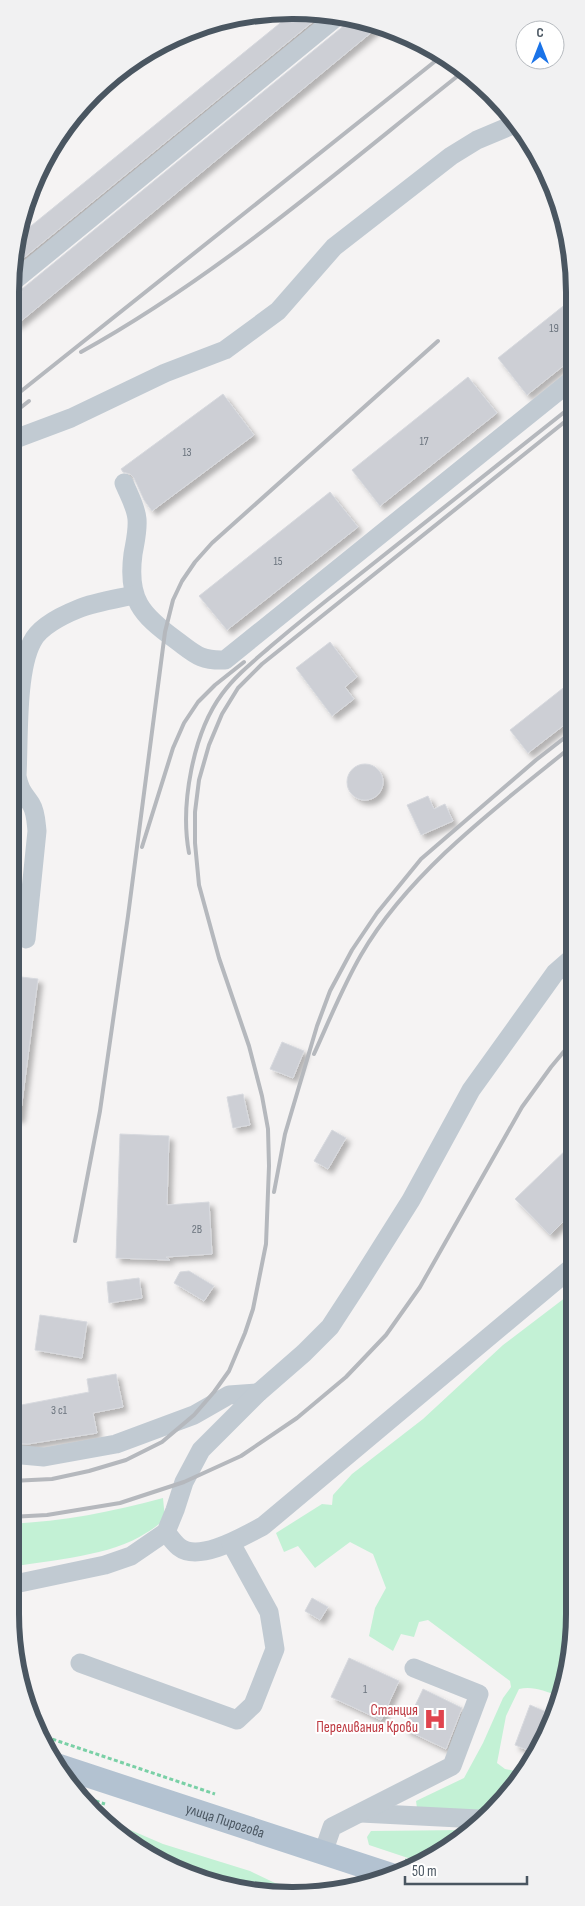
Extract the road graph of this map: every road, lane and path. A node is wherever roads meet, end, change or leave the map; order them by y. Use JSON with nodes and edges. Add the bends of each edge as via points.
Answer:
{"nodes":[{"id":1,"x":332,"y":22,"type":"edge"},
{"id":2,"x":510,"y":126,"type":"edge"},
{"id":3,"x":19,"y":277,"type":"edge"},
{"id":4,"x":566,"y":385,"type":"edge"},
{"id":5,"x":19,"y":438,"type":"edge"},
{"id":6,"x":124,"y":483,"type":"dead end"},
{"id":7,"x":134,"y":595,"type":"junction"},
{"id":8,"x":19,"y":738,"type":"edge"},
{"id":9,"x":19,"y":784,"type":"edge"},
{"id":10,"x":26,"y":939,"type":"dead end"},
{"id":11,"x":566,"y":963,"type":"edge"},
{"id":12,"x":566,"y":1272,"type":"edge"},
{"id":13,"x":258,"y":1393,"type":"junction"},
{"id":14,"x":19,"y":1455,"type":"edge"},
{"id":15,"x":166,"y":1532,"type":"junction"},
{"id":16,"x":231,"y":1543,"type":"junction"},
{"id":17,"x":19,"y":1583,"type":"edge"},
{"id":18,"x":80,"y":1663,"type":"dead end"},
{"id":19,"x":414,"y":1668,"type":"dead end"},
{"id":20,"x":67,"y":1769,"type":"edge"},
{"id":21,"x":359,"y":1813,"type":"junction"},
{"id":22,"x":473,"y":1819,"type":"edge"},
{"id":23,"x":323,"y":1853,"type":"junction"},
{"id":24,"x":382,"y":1872,"type":"edge"}],
"edges":[{"from":1,"to":3,"type":"street"},
{"from":2,"to":5,"type":"street","via":[[477,140],[451,156],[342,241],[278,311],[225,350],[165,372],[71,418]]},
{"from":4,"to":7,"type":"street","via":[[224,660],[208,660],[192,652],[155,623]]},
{"from":6,"to":7,"type":"street","via":[[138,522],[131,576]]},
{"from":7,"to":8,"type":"street","via":[[79,608],[43,630],[32,641],[24,666]]},
{"from":9,"to":10,"type":"street","via":[[35,814],[37,831]]},
{"from":11,"to":13,"type":"street","via":[[554,973],[471,1090],[410,1200],[330,1327]]},
{"from":12,"to":16,"type":"street","via":[[263,1526]]},
{"from":13,"to":14,"type":"street","via":[[229,1395],[194,1415],[116,1444],[44,1457]]},
{"from":13,"to":15,"type":"street","via":[[201,1450],[184,1482]]},
{"from":15,"to":16,"type":"street","via":[[180,1548],[191,1551],[212,1550]]},
{"from":15,"to":17,"type":"street","via":[[131,1556]]},
{"from":16,"to":18,"type":"street","via":[[269,1612],[275,1649],[253,1705],[237,1720]]},
{"from":19,"to":21,"type":"street","via":[[479,1694],[452,1766]]},
{"from":20,"to":23,"type":"main road","name":"улица Пирогова"},
{"from":21,"to":22,"type":"street"},
{"from":21,"to":23,"type":"street","via":[[332,1828]]},
{"from":23,"to":24,"type":"main road","name":"улица Пирогова"}]}
